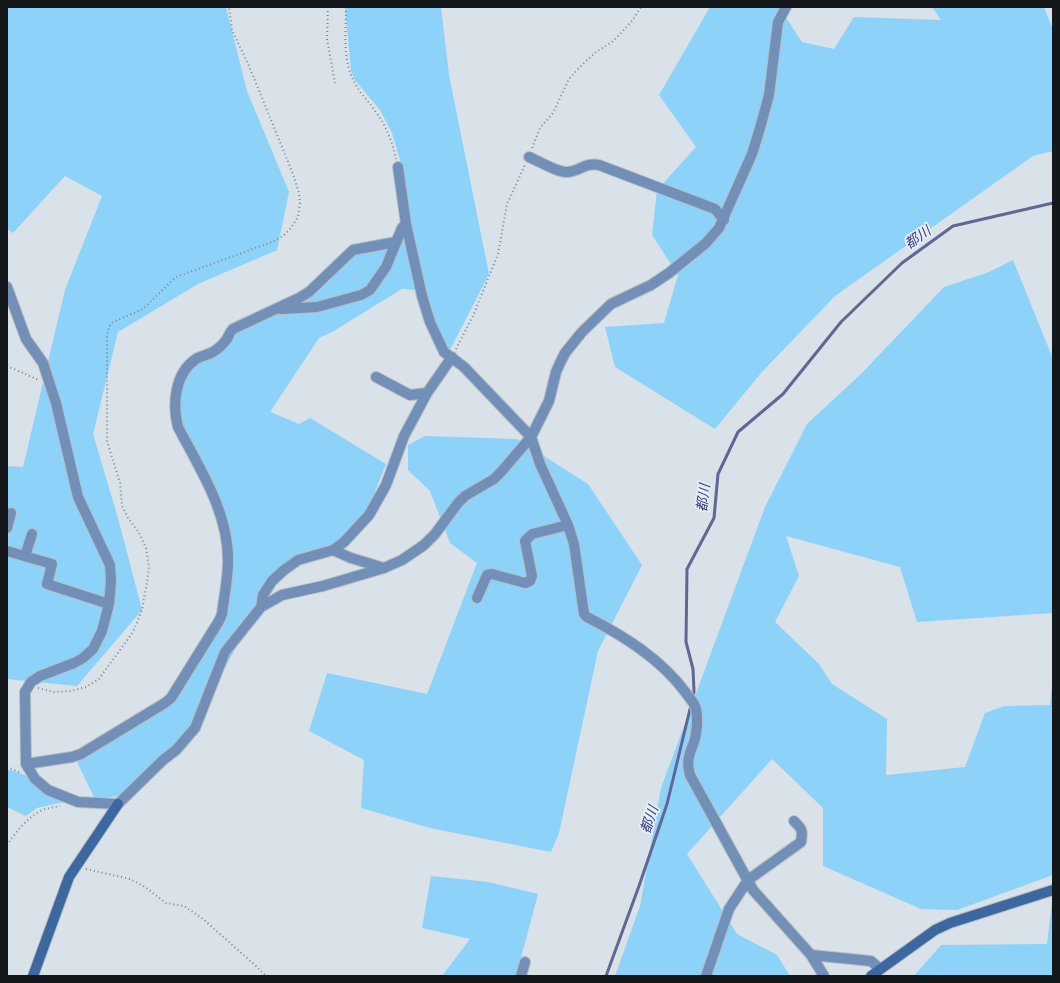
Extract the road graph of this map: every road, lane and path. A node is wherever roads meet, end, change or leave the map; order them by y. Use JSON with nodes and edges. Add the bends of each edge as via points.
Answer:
{"nodes":[{"id":1,"x":230,"y":7,"type":"edge"},
{"id":2,"x":328,"y":7,"type":"edge"},
{"id":3,"x":346,"y":7,"type":"edge"},
{"id":4,"x":641,"y":7,"type":"edge"},
{"id":5,"x":786,"y":7,"type":"edge"},
{"id":6,"x":335,"y":83,"type":"dead end"},
{"id":7,"x":529,"y":157,"type":"junction"},
{"id":8,"x":398,"y":167,"type":"joint"},
{"id":9,"x":724,"y":220,"type":"junction"},
{"id":10,"x":406,"y":224,"type":"junction"},
{"id":11,"x":396,"y":242,"type":"junction"},
{"id":12,"x":7,"y":287,"type":"edge"},
{"id":13,"x":274,"y":309,"type":"junction"},
{"id":14,"x":452,"y":357,"type":"junction"},
{"id":15,"x":7,"y":366,"type":"edge"},
{"id":16,"x":376,"y":377,"type":"dead end"},
{"id":17,"x":51,"y":385,"type":"junction"},
{"id":18,"x":427,"y":393,"type":"junction"},
{"id":19,"x":531,"y":437,"type":"junction"},
{"id":20,"x":11,"y":513,"type":"dead end"},
{"id":21,"x":568,"y":525,"type":"junction"},
{"id":22,"x":7,"y":528,"type":"edge"},
{"id":23,"x":32,"y":534,"type":"dead end"},
{"id":24,"x":333,"y":550,"type":"junction"},
{"id":25,"x":7,"y":551,"type":"edge"},
{"id":26,"x":25,"y":556,"type":"junction"},
{"id":27,"x":384,"y":568,"type":"junction"},
{"id":28,"x":477,"y":598,"type":"dead end"},
{"id":29,"x":110,"y":604,"type":"junction"},
{"id":30,"x":261,"y":608,"type":"junction"},
{"id":31,"x":31,"y":682,"type":"junction"},
{"id":32,"x":26,"y":764,"type":"junction"},
{"id":33,"x":78,"y":802,"type":"junction"},
{"id":34,"x":118,"y":804,"type":"junction"},
{"id":35,"x":794,"y":821,"type":"dead end"},
{"id":36,"x":7,"y":845,"type":"edge"},
{"id":37,"x":77,"y":866,"type":"junction"},
{"id":38,"x":748,"y":880,"type":"junction"},
{"id":39,"x":1053,"y":890,"type":"edge"},
{"id":40,"x":811,"y":955,"type":"junction"},
{"id":41,"x":524,"y":962,"type":"dead end"},
{"id":42,"x":880,"y":969,"type":"junction"},
{"id":43,"x":33,"y":976,"type":"edge"},
{"id":44,"x":266,"y":976,"type":"edge"},
{"id":45,"x":522,"y":976,"type":"edge"},
{"id":46,"x":706,"y":976,"type":"edge"},
{"id":47,"x":824,"y":976,"type":"edge"},
{"id":48,"x":871,"y":976,"type":"edge"}],
"edges":[{"from":1,"to":31,"type":"path","via":[[232,30],[293,174],[299,193],[298,217],[283,236],[272,242],[176,277],[143,309],[112,322],[109,327],[107,441],[120,483],[122,506],[146,548],[149,567],[142,610],[133,632],[99,678],[86,687],[54,692],[40,690]]},
{"from":2,"to":6,"type":"path","via":[[327,39]]},
{"from":3,"to":8,"type":"path","via":[[346,53],[351,74],[360,92],[384,124]]},
{"from":4,"to":7,"type":"path","via":[[622,32],[586,61],[570,79],[553,113],[540,128]]},
{"from":5,"to":9,"type":"street","via":[[778,22],[769,94],[760,128],[752,154]]},
{"from":7,"to":9,"type":"street","via":[[568,172],[592,163],[599,165],[715,209]]},
{"from":7,"to":14,"type":"path","via":[[507,204],[498,254],[473,316]]},
{"from":8,"to":10,"type":"street"},
{"from":9,"to":19,"type":"street","via":[[706,244],[670,273],[611,304],[582,332],[560,363],[549,400]]},
{"from":10,"to":11,"type":"street"},
{"from":10,"to":14,"type":"street","via":[[430,322],[444,352]]},
{"from":11,"to":13,"type":"street","via":[[353,250],[309,292]]},
{"from":11,"to":13,"type":"street","via":[[386,267],[370,290],[361,295],[317,307]]},
{"from":12,"to":17,"type":"street","via":[[26,339],[43,363]]},
{"from":13,"to":32,"type":"street","via":[[233,329],[213,352],[197,359],[188,367],[181,378],[175,403],[178,427],[212,493],[222,519],[228,563],[219,621],[171,698],[165,703],[80,754]]},
{"from":14,"to":18,"type":"street"},
{"from":14,"to":19,"type":"street"},
{"from":15,"to":17,"type":"path"},
{"from":16,"to":18,"type":"street","via":[[410,395]]},
{"from":17,"to":29,"type":"street","via":[[78,497],[110,565]]},
{"from":18,"to":24,"type":"street","via":[[404,436],[386,485],[369,515]]},
{"from":19,"to":21,"type":"street","via":[[540,464]]},
{"from":19,"to":27,"type":"street","via":[[494,479],[458,503],[424,545],[402,560]]},
{"from":20,"to":22,"type":"street"},
{"from":21,"to":28,"type":"street","via":[[532,534],[526,540],[532,576],[530,581],[526,583],[487,575]]},
{"from":21,"to":38,"type":"street","via":[[574,544],[584,614],[611,629],[652,658],[678,682],[696,707],[695,741],[688,755],[690,775]]},
{"from":23,"to":26,"type":"street"},
{"from":24,"to":27,"type":"street"},
{"from":24,"to":30,"type":"street","via":[[298,560],[284,570],[272,581],[263,595]]},
{"from":25,"to":26,"type":"street"},
{"from":26,"to":29,"type":"street","via":[[52,564],[47,584]]},
{"from":27,"to":30,"type":"street","via":[[330,585],[282,595]]},
{"from":29,"to":31,"type":"street","via":[[102,631],[93,649],[74,663]]},
{"from":30,"to":34,"type":"street","via":[[225,652],[195,728],[176,750]]},
{"from":31,"to":32,"type":"street","via":[[25,692]]},
{"from":32,"to":33,"type":"street","via":[[34,779],[48,790]]},
{"from":33,"to":34,"type":"street"},
{"from":33,"to":36,"type":"path","via":[[43,810],[30,818]]},
{"from":34,"to":37,"type":"street"},
{"from":35,"to":38,"type":"street","via":[[801,828],[801,842]]},
{"from":37,"to":43,"type":"street","via":[[63,892]]},
{"from":37,"to":44,"type":"path","via":[[130,880],[145,887],[166,903],[184,906],[203,919]]},
{"from":38,"to":40,"type":"street"},
{"from":38,"to":46,"type":"street","via":[[729,909]]},
{"from":39,"to":42,"type":"street","via":[[950,923],[935,930]]},
{"from":40,"to":42,"type":"street","via":[[871,961]]},
{"from":40,"to":47,"type":"street"},
{"from":41,"to":45,"type":"street"},
{"from":42,"to":48,"type":"street"}]}
